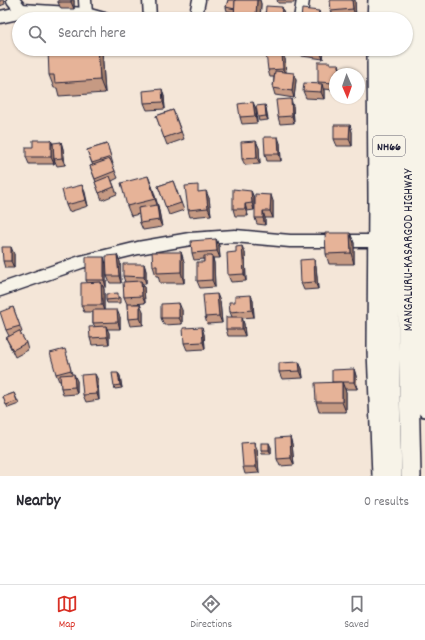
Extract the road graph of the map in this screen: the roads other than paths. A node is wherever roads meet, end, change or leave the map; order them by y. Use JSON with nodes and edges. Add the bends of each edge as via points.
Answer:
{"nodes":[{"id":1,"x":84,"y":0,"type":"edge"},
{"id":2,"x":149,"y":0,"type":"edge"},
{"id":3,"x":199,"y":0,"type":"edge"},
{"id":4,"x":303,"y":0,"type":"edge"},
{"id":5,"x":376,"y":0,"type":"edge"},
{"id":6,"x":390,"y":0,"type":"edge"},
{"id":7,"x":408,"y":0,"type":"edge"},
{"id":8,"x":422,"y":0,"type":"edge"},
{"id":9,"x":17,"y":5,"type":"edge"},
{"id":10,"x":71,"y":12,"type":"edge"},
{"id":11,"x":86,"y":12,"type":"edge"},
{"id":12,"x":150,"y":12,"type":"edge"},
{"id":13,"x":196,"y":12,"type":"edge"},
{"id":14,"x":301,"y":12,"type":"edge"},
{"id":15,"x":375,"y":12,"type":"edge"},
{"id":16,"x":390,"y":12,"type":"edge"},
{"id":17,"x":408,"y":12,"type":"edge"},
{"id":18,"x":12,"y":14,"type":"edge"},
{"id":19,"x":0,"y":17,"type":"edge"},
{"id":20,"x":376,"y":56,"type":"edge"},
{"id":21,"x":390,"y":56,"type":"edge"},
{"id":22,"x":408,"y":56,"type":"edge"},
{"id":23,"x":406,"y":237,"type":"edge"},
{"id":24,"x":0,"y":290,"type":"edge"},
{"id":25,"x":425,"y":409,"type":"edge"},
{"id":26,"x":380,"y":476,"type":"edge"},
{"id":27,"x":392,"y":476,"type":"edge"},
{"id":28,"x":411,"y":476,"type":"edge"}],
"edges":[{"from":1,"to":11,"type":"street"},
{"from":2,"to":12,"type":"street"},
{"from":3,"to":13,"type":"street"},
{"from":4,"to":14,"type":"street"},
{"from":5,"to":15,"type":"street"},
{"from":6,"to":16,"type":"highway"},
{"from":7,"to":17,"type":"highway","name":"MANGALURU-KASARGOD HIGHWAY","number":"NH66"},
{"from":8,"to":23,"type":"street"},
{"from":9,"to":10,"type":"street"},
{"from":18,"to":19,"type":"street"},
{"from":20,"to":23,"type":"street"},
{"from":21,"to":23,"type":"highway","name":"MANGALURU-KASARGOD HIGHWAY","number":"NH66"},
{"from":22,"to":23,"type":"highway","name":"MANGALURU-KASARGOD HIGHWAY","number":"NH66"},
{"from":23,"to":24,"type":"street","via":[[290,241],[235,236],[190,239],[81,262]]},
{"from":23,"to":25,"type":"street"},
{"from":23,"to":26,"type":"street","via":[[376,350]]},
{"from":23,"to":27,"type":"highway","name":"MANGALURU-KASARGOD HIGHWAY","number":"NH66","via":[[389,363]]},
{"from":23,"to":28,"type":"highway","name":"MANGALURU-KASARGOD HIGHWAY","number":"NH66"}]}
